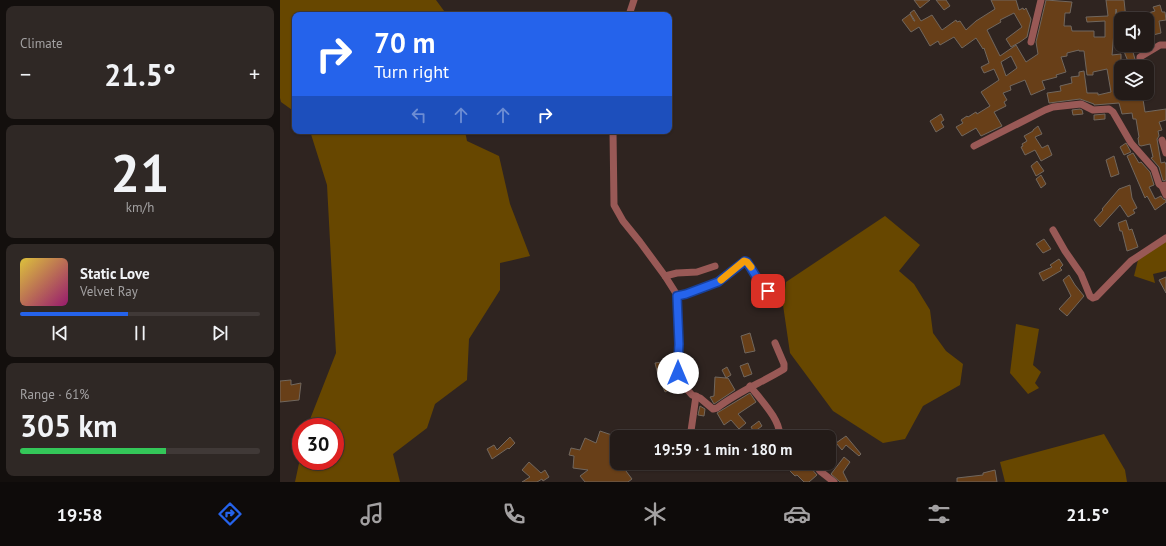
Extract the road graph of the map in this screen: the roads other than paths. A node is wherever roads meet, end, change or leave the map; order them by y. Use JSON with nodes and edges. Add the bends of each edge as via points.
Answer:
{"nodes":[{"id":1,"x":634,"y":0,"type":"edge"},
{"id":2,"x":1040,"y":0,"type":"edge"},
{"id":3,"x":630,"y":12,"type":"edge"},
{"id":4,"x":1031,"y":42,"type":"dead end"},
{"id":5,"x":1166,"y":45,"type":"edge"},
{"id":6,"x":1140,"y":60,"type":"edge"},
{"id":7,"x":613,"y":134,"type":"edge"},
{"id":8,"x":1162,"y":140,"type":"dead end"},
{"id":9,"x":974,"y":146,"type":"dead end"},
{"id":10,"x":1166,"y":153,"type":"edge"},
{"id":11,"x":1164,"y":185,"type":"edge"},
{"id":12,"x":1166,"y":195,"type":"edge"},
{"id":13,"x":1052,"y":230,"type":"dead end"},
{"id":14,"x":1166,"y":238,"type":"edge"},
{"id":15,"x":715,"y":266,"type":"dead end"},
{"id":16,"x":665,"y":276,"type":"junction"},
{"id":17,"x":768,"y":291,"type":"dead end"},
{"id":18,"x":677,"y":296,"type":"junction"},
{"id":19,"x":775,"y":343,"type":"dead end"},
{"id":20,"x":750,"y":386,"type":"junction"},
{"id":21,"x":696,"y":396,"type":"junction"},
{"id":22,"x":691,"y":430,"type":"edge"},
{"id":23,"x":779,"y":430,"type":"edge"},
{"id":24,"x":819,"y":470,"type":"edge"},
{"id":25,"x":834,"y":482,"type":"edge"}],
"edges":[{"from":1,"to":3,"type":"street"},
{"from":2,"to":4,"type":"street"},
{"from":5,"to":6,"type":"street","via":[[1160,45],[1140,57]]},
{"from":7,"to":16,"type":"street","via":[[614,205],[623,221]]},
{"from":8,"to":10,"type":"street"},
{"from":9,"to":11,"type":"street","via":[[1053,107],[1080,104],[1093,110],[1109,109],[1131,143],[1154,169],[1159,184]]},
{"from":11,"to":12,"type":"street"},
{"from":13,"to":14,"type":"street","via":[[1093,298],[1131,261]]},
{"from":15,"to":16,"type":"street","via":[[697,272]]},
{"from":16,"to":18,"type":"street"},
{"from":17,"to":18,"type":"street","via":[[745,261],[718,282]]},
{"from":18,"to":21,"type":"street","via":[[678,373],[685,387]]},
{"from":19,"to":20,"type":"street","via":[[784,369]]},
{"from":20,"to":21,"type":"street","via":[[713,409]]},
{"from":20,"to":23,"type":"street","via":[[776,421]]},
{"from":21,"to":22,"type":"street"},
{"from":24,"to":25,"type":"street"}]}
